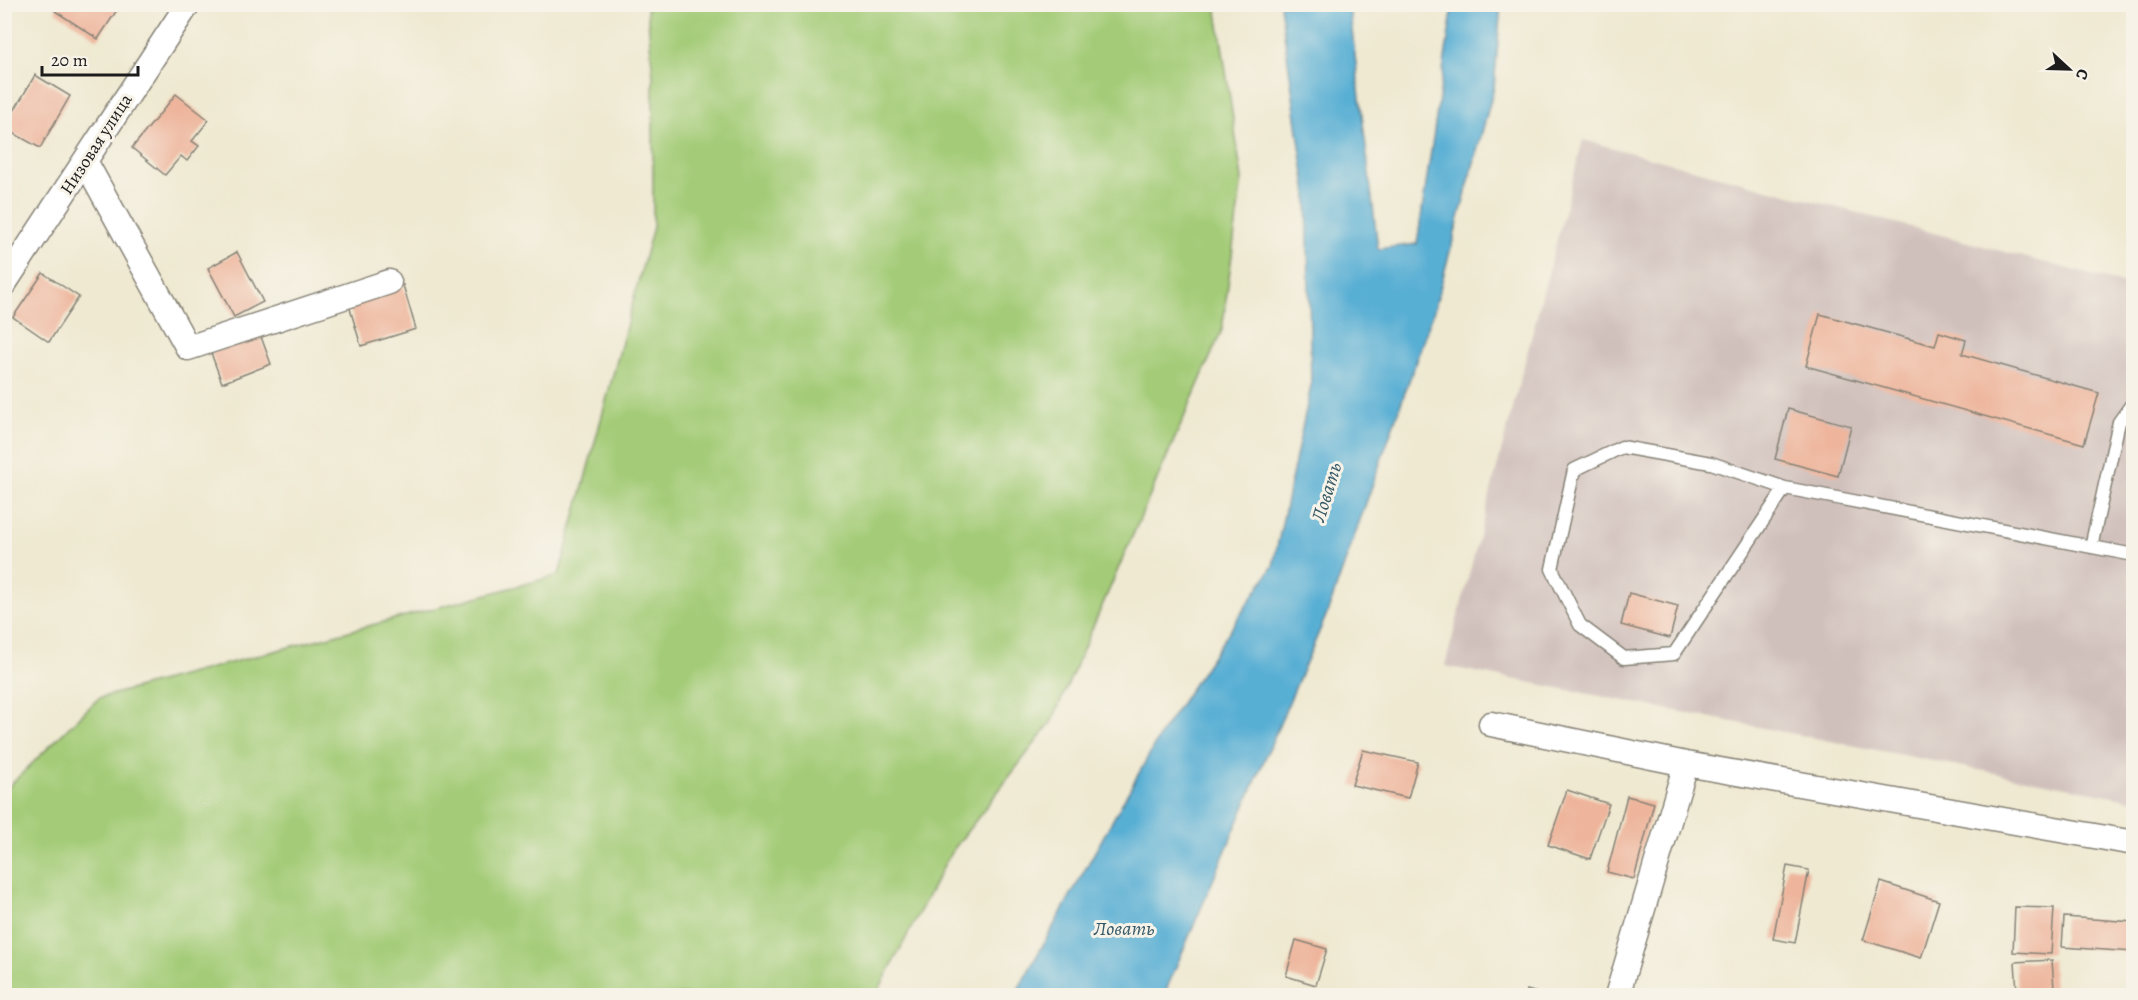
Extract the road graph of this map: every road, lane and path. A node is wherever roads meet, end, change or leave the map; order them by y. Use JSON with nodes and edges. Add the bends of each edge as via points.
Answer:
{"nodes":[{"id":1,"x":188,"y":4,"type":"edge"},
{"id":2,"x":85,"y":161,"type":"junction"},
{"id":3,"x":389,"y":282,"type":"dead end"},
{"id":4,"x":4,"y":284,"type":"edge"},
{"id":5,"x":2133,"y":401,"type":"edge"},
{"id":6,"x":1785,"y":488,"type":"junction"},
{"id":7,"x":2091,"y":547,"type":"junction"},
{"id":8,"x":2133,"y":555,"type":"edge"},
{"id":9,"x":1491,"y":724,"type":"dead end"},
{"id":10,"x":1686,"y":764,"type":"junction"},
{"id":11,"x":2133,"y":843,"type":"edge"},
{"id":12,"x":1617,"y":996,"type":"edge"}],
"edges":[{"from":1,"to":2,"type":"street","name":"Низовая улица"},
{"from":2,"to":3,"type":"street","via":[[188,348]]},
{"from":2,"to":4,"type":"street","name":"Низовая улица"},
{"from":5,"to":7,"type":"lane","via":[[2119,422]]},
{"from":6,"to":6,"type":"lane","via":[[1711,463],[1622,447],[1574,470],[1552,569],[1580,625],[1624,658],[1674,654]]},
{"from":6,"to":7,"type":"lane"},
{"from":7,"to":8,"type":"lane"},
{"from":9,"to":10,"type":"street"},
{"from":10,"to":11,"type":"street"},
{"from":10,"to":12,"type":"street"}]}
